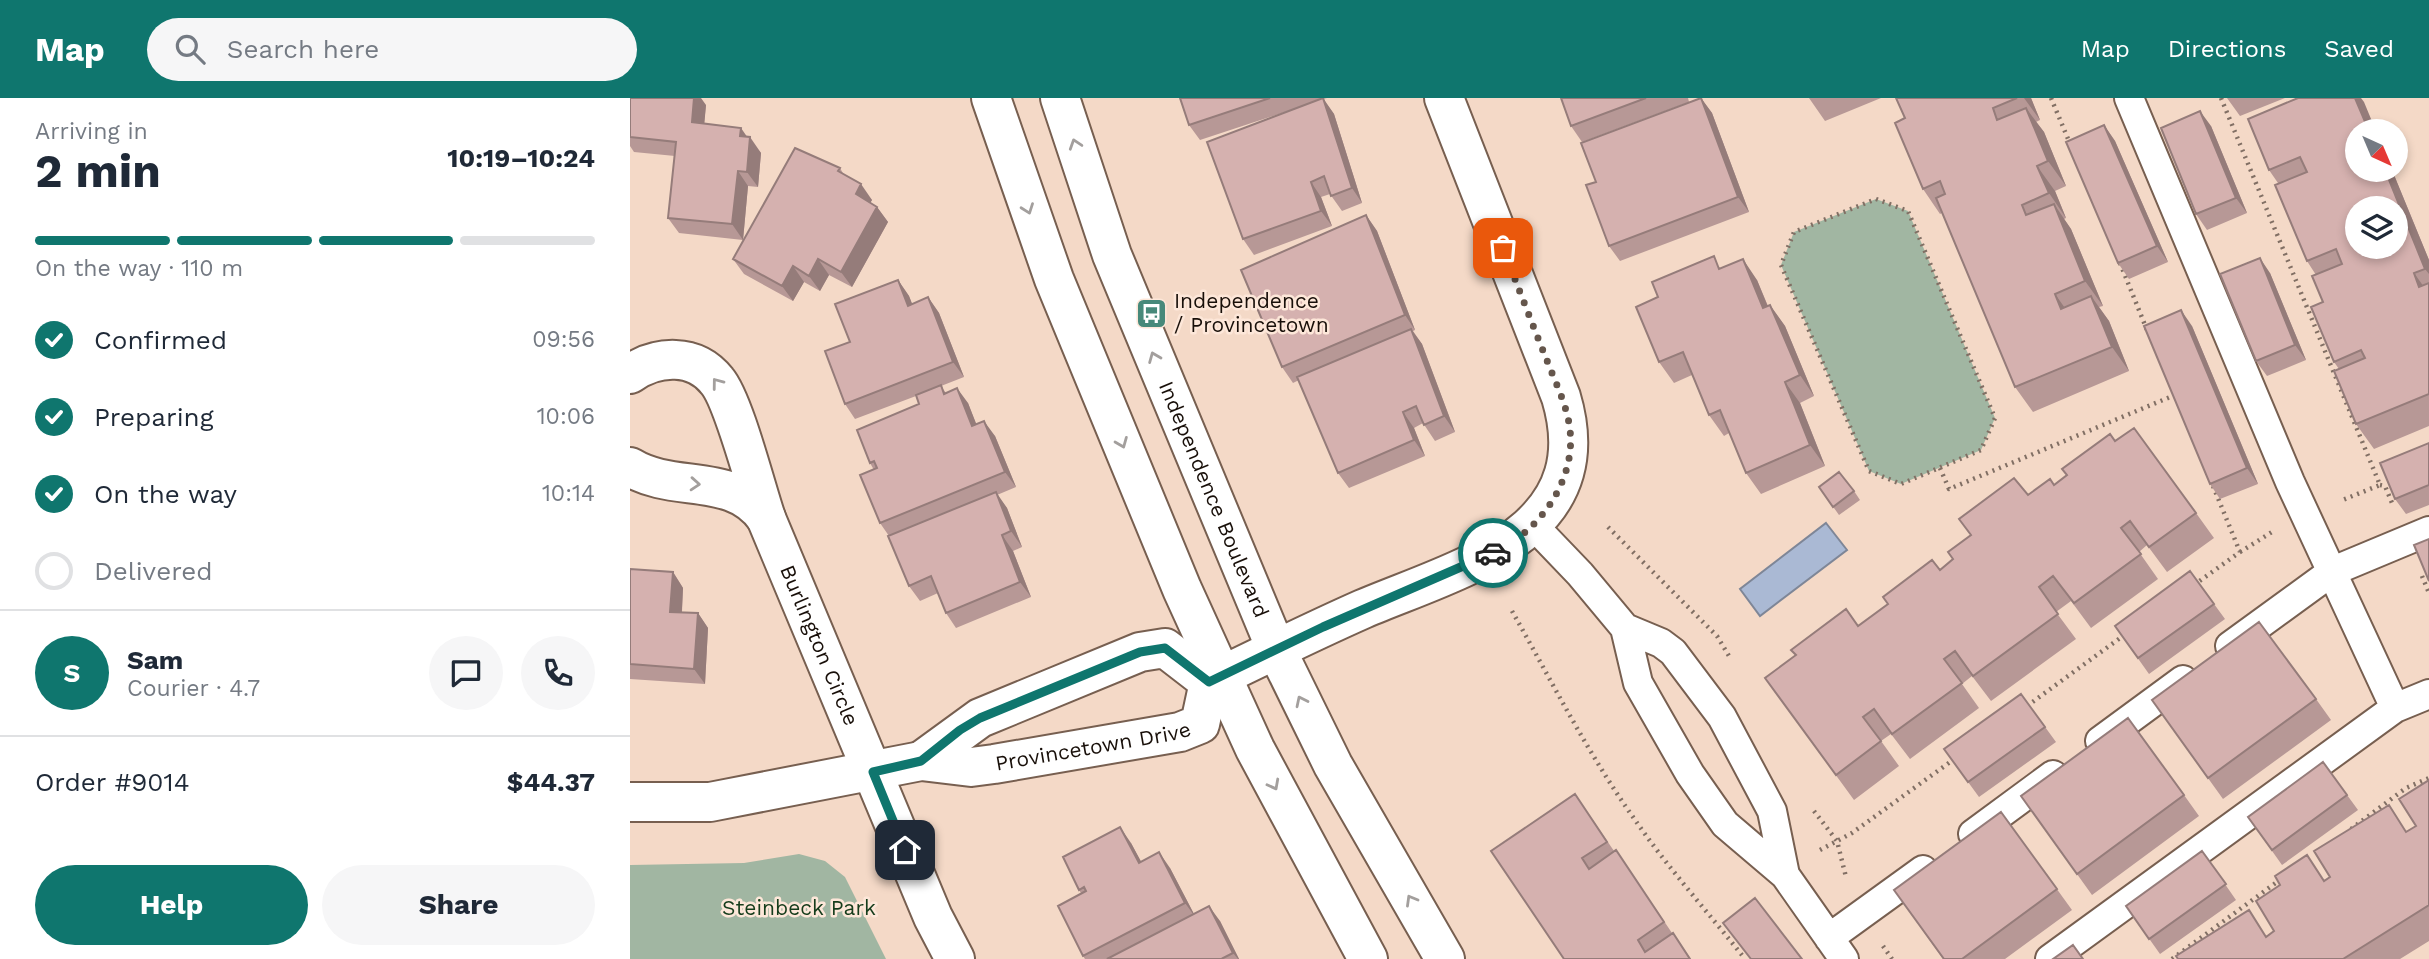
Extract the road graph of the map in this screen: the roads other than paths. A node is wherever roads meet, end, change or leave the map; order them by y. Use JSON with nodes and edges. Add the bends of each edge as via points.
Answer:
{"nodes":[{"id":1,"x":991,"y":98,"type":"edge"},
{"id":2,"x":1060,"y":98,"type":"edge"},
{"id":3,"x":1444,"y":98,"type":"edge"},
{"id":4,"x":2129,"y":98,"type":"edge"},
{"id":5,"x":630,"y":374,"type":"edge"},
{"id":6,"x":630,"y":467,"type":"edge"},
{"id":7,"x":766,"y":518,"type":"junction"},
{"id":8,"x":1533,"y":525,"type":"junction"},
{"id":9,"x":2429,"y":531,"type":"edge"},
{"id":10,"x":2333,"y":571,"type":"junction"},
{"id":11,"x":1625,"y":628,"type":"junction"},
{"id":12,"x":1276,"y":649,"type":"junction"},
{"id":13,"x":1215,"y":679,"type":"junction"},
{"id":14,"x":2429,"y":694,"type":"edge"},
{"id":15,"x":2395,"y":708,"type":"junction"},
{"id":16,"x":921,"y":761,"type":"junction"},
{"id":17,"x":873,"y":772,"type":"junction"},
{"id":18,"x":630,"y":802,"type":"edge"},
{"id":19,"x":1785,"y":875,"type":"junction"},
{"id":20,"x":1837,"y":949,"type":"edge"},
{"id":21,"x":955,"y":959,"type":"edge"},
{"id":22,"x":1368,"y":959,"type":"edge"},
{"id":23,"x":1445,"y":959,"type":"edge"},
{"id":24,"x":2050,"y":959,"type":"edge"}],
"edges":[{"from":1,"to":13,"type":"street","one_way":true,"via":[[1054,279]]},
{"from":12,"to":2,"type":"street","name":"Independence Boulevard","one_way":true,"via":[[1112,255]]},
{"from":3,"to":8,"type":"street","via":[[1569,424],[1565,476]]},
{"from":4,"to":10,"type":"lane","via":[[2290,482]]},
{"from":7,"to":5,"type":"street","name":"Burlington Circle","one_way":true,"via":[[718,381],[683,360],[663,359]]},
{"from":6,"to":7,"type":"street","name":"Burlington Circle","one_way":true,"via":[[665,482],[735,492],[757,505]]},
{"from":7,"to":17,"type":"street","name":"Burlington Circle"},
{"from":8,"to":11,"type":"lane"},
{"from":8,"to":12,"type":"street","via":[[1498,551]]},
{"from":9,"to":10,"type":"lane"},
{"from":10,"to":15,"type":"lane"},
{"from":10,"to":20,"type":"lane","via":[[1947,852]]},
{"from":11,"to":19,"type":"lane","via":[[1638,683],[1690,774],[1725,824]]},
{"from":11,"to":19,"type":"lane","via":[[1673,652],[1722,717],[1772,811]]},
{"from":12,"to":13,"type":"street"},
{"from":23,"to":12,"type":"street","name":"Independence Boulevard","one_way":true,"via":[[1333,765]]},
{"from":13,"to":16,"type":"street","via":[[1165,648],[1140,652],[980,718]]},
{"from":13,"to":16,"type":"street","name":"Provincetown Drive","via":[[1200,724],[1180,732],[971,767]]},
{"from":13,"to":22,"type":"street","one_way":true},
{"from":14,"to":15,"type":"lane"},
{"from":15,"to":24,"type":"lane"},
{"from":16,"to":17,"type":"street","name":"Provincetown Drive"},
{"from":17,"to":18,"type":"street","name":"Provincetown Drive","via":[[710,802]]},
{"from":17,"to":21,"type":"street","name":"Burlington Circle"},
{"from":19,"to":20,"type":"lane"}]}
